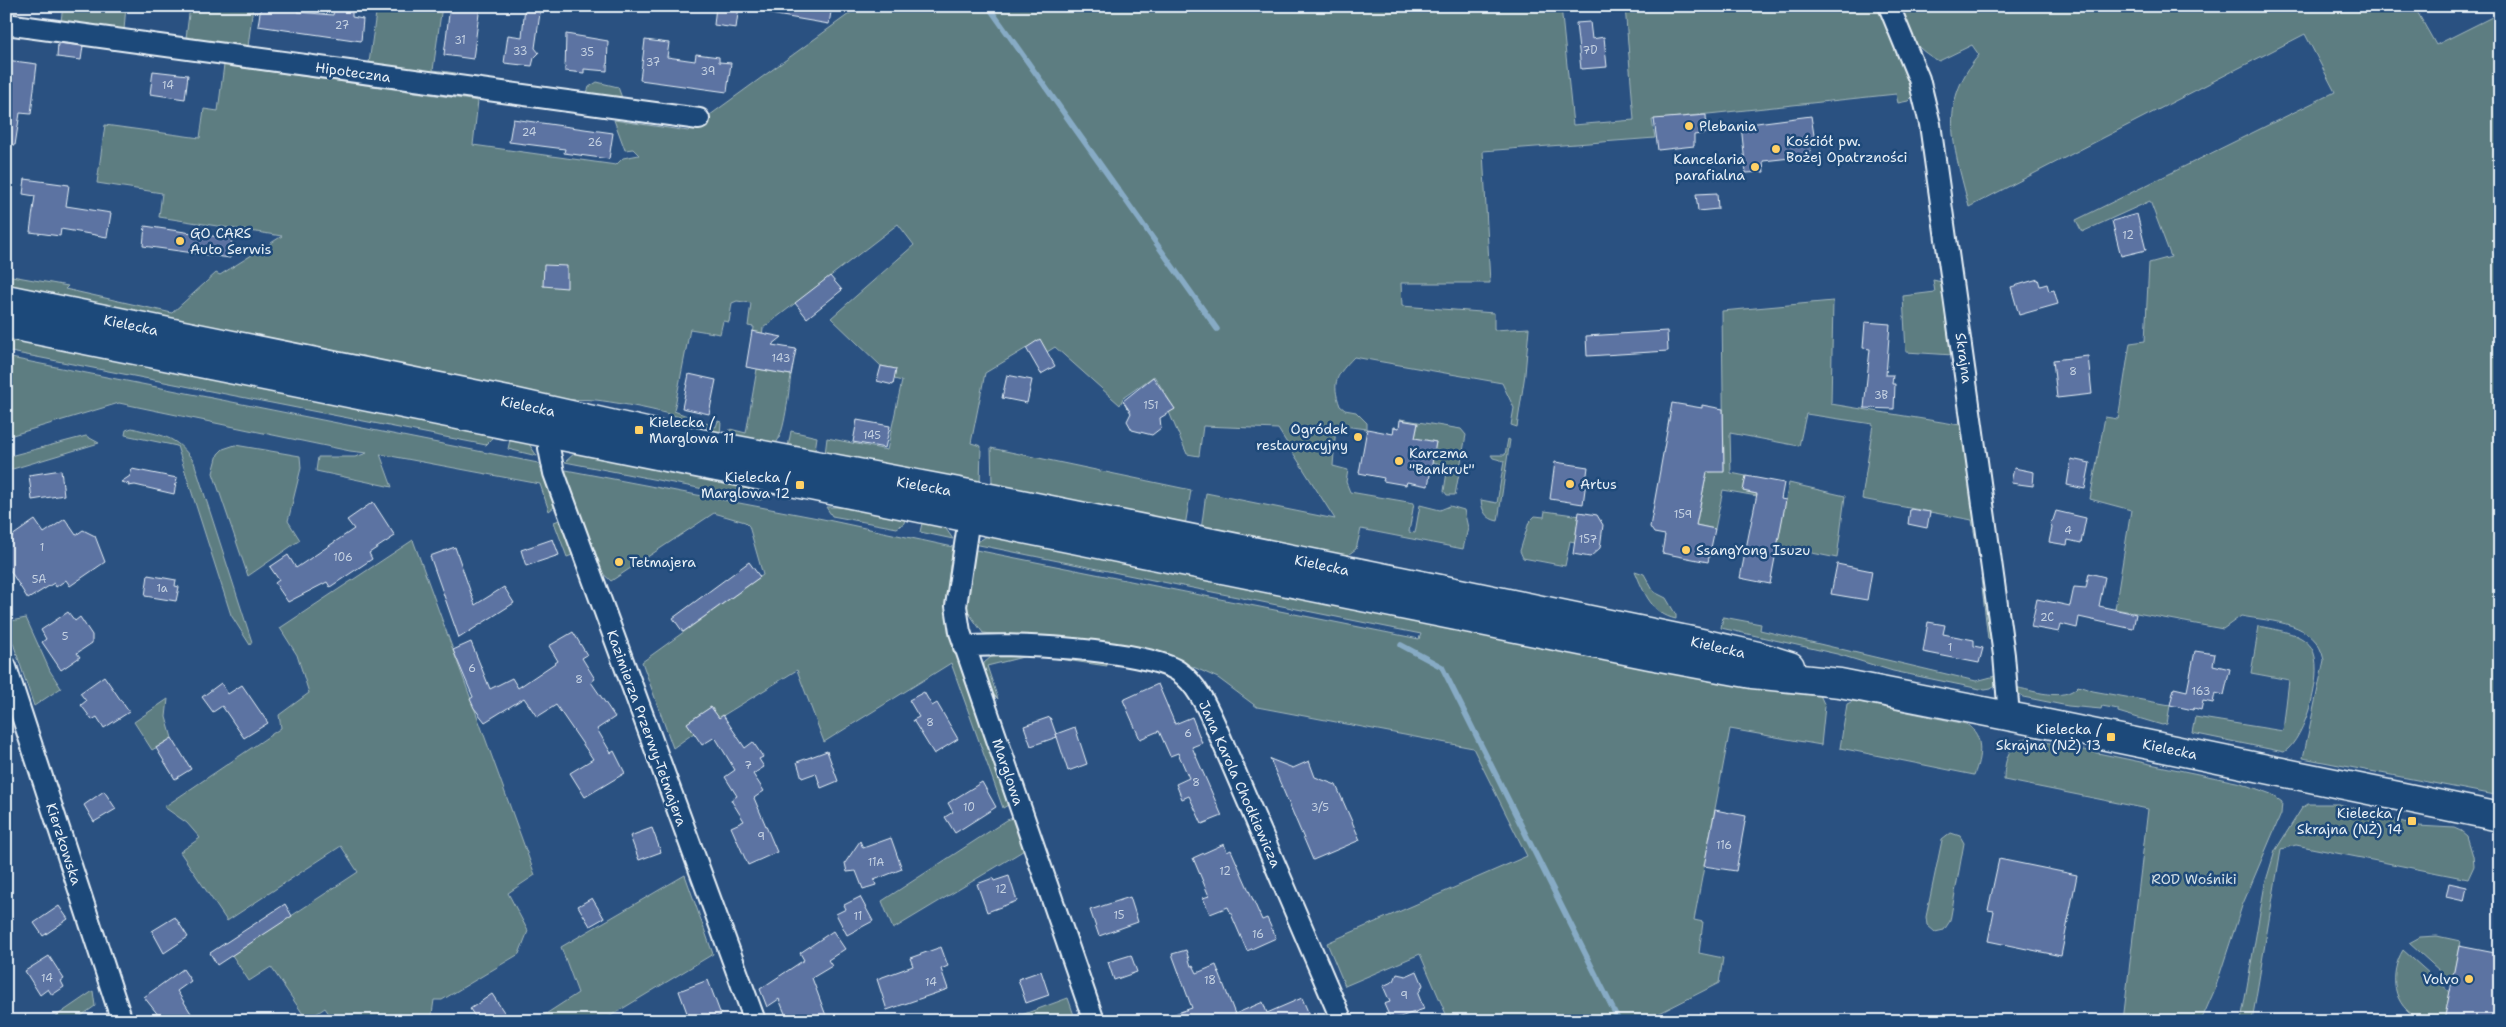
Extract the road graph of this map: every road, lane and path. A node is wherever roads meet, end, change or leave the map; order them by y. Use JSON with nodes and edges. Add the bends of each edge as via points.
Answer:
{"nodes":[{"id":1,"x":1889,"y":6,"type":"edge"},
{"id":2,"x":6,"y":24,"type":"edge"},
{"id":3,"x":699,"y":119,"type":"dead end"},
{"id":4,"x":6,"y":299,"type":"edge"},
{"id":5,"x":6,"y":324,"type":"edge"},
{"id":6,"x":539,"y":408,"type":"junction"},
{"id":7,"x":574,"y":416,"type":"junction"},
{"id":8,"x":550,"y":434,"type":"junction"},
{"id":9,"x":960,"y":493,"type":"junction"},
{"id":10,"x":1006,"y":501,"type":"junction"},
{"id":11,"x":969,"y":518,"type":"junction"},
{"id":12,"x":964,"y":647,"type":"junction"},
{"id":13,"x":6,"y":667,"type":"edge"},
{"id":14,"x":1840,"y":683,"type":"junction"},
{"id":15,"x":2009,"y":716,"type":"junction"},
{"id":16,"x":2500,"y":816,"type":"edge"},
{"id":17,"x":122,"y":1021,"type":"edge"},
{"id":18,"x":755,"y":1021,"type":"edge"},
{"id":19,"x":1094,"y":1021,"type":"edge"},
{"id":20,"x":1342,"y":1021,"type":"edge"}],
"edges":[{"from":1,"to":15,"type":"street","name":"Skrajna","via":[[1919,79],[1930,124],[2004,655]]},
{"from":2,"to":3,"type":"street","name":"Hipoteczna"},
{"from":4,"to":6,"type":"main road","name":"Kielecka"},
{"from":5,"to":8,"type":"main road","name":"Kielecka"},
{"from":6,"to":7,"type":"main road","name":"Kielecka"},
{"from":6,"to":8,"type":"street"},
{"from":7,"to":8,"type":"street","via":[[558,423]]},
{"from":7,"to":9,"type":"main road","name":"Kielecka"},
{"from":8,"to":11,"type":"main road","name":"Kielecka"},
{"from":8,"to":18,"type":"street","name":"Kazimierza Przerwy-Tetmajera","via":[[554,473]]},
{"from":9,"to":10,"type":"main road","name":"Kielecka"},
{"from":9,"to":11,"type":"street","name":"Marglowa"},
{"from":10,"to":11,"type":"street","via":[[988,506]]},
{"from":10,"to":14,"type":"main road","name":"Kielecka","via":[[1701,643],[1758,656]]},
{"from":11,"to":12,"type":"street","name":"Marglowa","via":[[956,606]]},
{"from":11,"to":14,"type":"main road","name":"Kielecka","via":[[1650,655],[1752,674]]},
{"from":12,"to":19,"type":"street","name":"Marglowa"},
{"from":12,"to":20,"type":"street","name":"Jana Karola Chodkiewicza","via":[[994,644],[1119,653],[1166,664],[1190,681],[1216,727]]},
{"from":13,"to":17,"type":"street","name":"Kierzkowska"},
{"from":14,"to":15,"type":"main road","name":"Kielecka"},
{"from":15,"to":16,"type":"main road","name":"Kielecka"}]}
